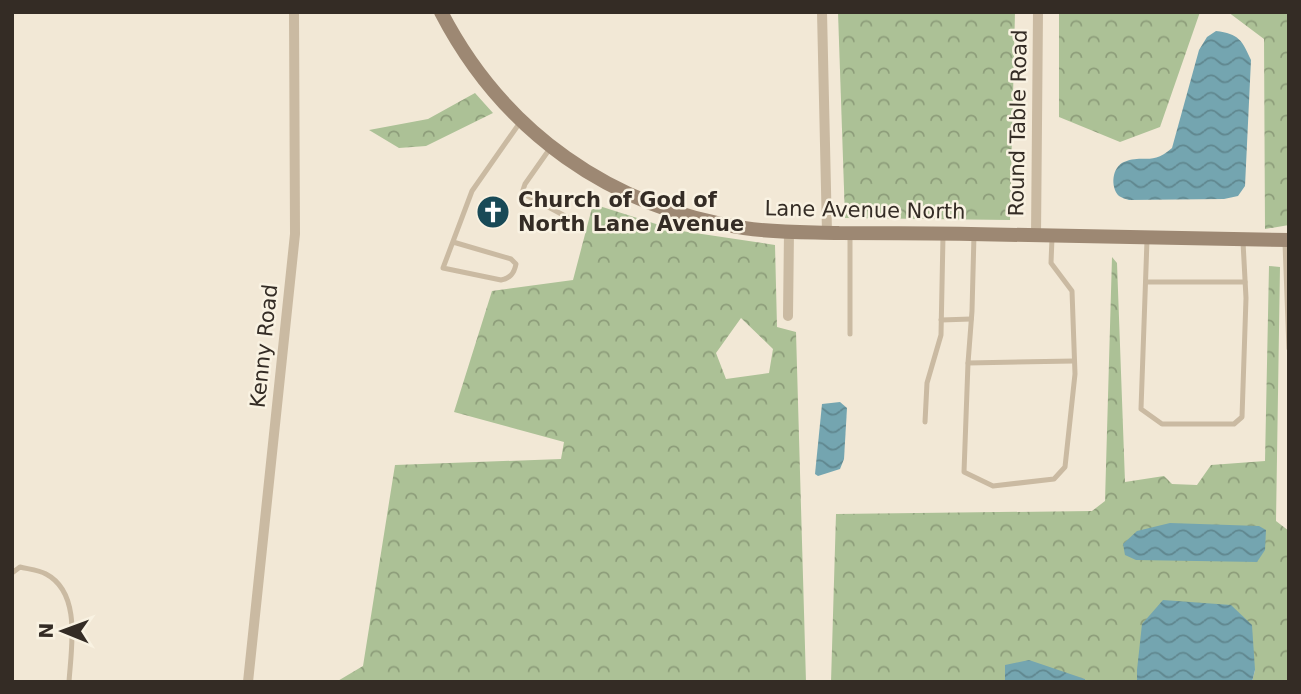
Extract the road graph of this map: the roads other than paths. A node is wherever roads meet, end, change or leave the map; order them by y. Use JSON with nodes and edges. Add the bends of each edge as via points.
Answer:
{"nodes":[{"id":1,"x":294,"y":12,"type":"edge"},
{"id":2,"x":441,"y":12,"type":"edge"},
{"id":3,"x":821,"y":12,"type":"edge"},
{"id":4,"x":1038,"y":12,"type":"edge"},
{"id":5,"x":521,"y":121,"type":"junction"},
{"id":6,"x":551,"y":147,"type":"junction"},
{"id":7,"x":567,"y":217,"type":"dead end"},
{"id":8,"x":789,"y":232,"type":"junction"},
{"id":9,"x":827,"y":233,"type":"junction"},
{"id":10,"x":850,"y":233,"type":"junction"},
{"id":11,"x":943,"y":233,"type":"junction"},
{"id":12,"x":974,"y":234,"type":"junction"},
{"id":13,"x":1036,"y":235,"type":"junction"},
{"id":14,"x":1052,"y":235,"type":"junction"},
{"id":15,"x":1147,"y":237,"type":"junction"},
{"id":16,"x":1243,"y":239,"type":"junction"},
{"id":17,"x":1287,"y":240,"type":"edge"},
{"id":18,"x":453,"y":242,"type":"junction"},
{"id":19,"x":1146,"y":282,"type":"junction"},
{"id":20,"x":1245,"y":282,"type":"junction"},
{"id":21,"x":788,"y":316,"type":"dead end"},
{"id":22,"x":971,"y":319,"type":"junction"},
{"id":23,"x":941,"y":320,"type":"junction"},
{"id":24,"x":850,"y":334,"type":"dead end"},
{"id":25,"x":1289,"y":349,"type":"edge"},
{"id":26,"x":1074,"y":361,"type":"junction"},
{"id":27,"x":968,"y":363,"type":"junction"},
{"id":28,"x":925,"y":422,"type":"dead end"},
{"id":29,"x":12,"y":573,"type":"edge"},
{"id":30,"x":69,"y":682,"type":"edge"},
{"id":31,"x":248,"y":682,"type":"edge"}],
"edges":[{"from":1,"to":31,"type":"street","name":"Kenny Road","via":[[295,234]]},
{"from":2,"to":5,"type":"main road","name":"Lane Avenue North","via":[[469,60]]},
{"from":3,"to":9,"type":"street"},
{"from":4,"to":13,"type":"street","name":"Round Table Road"},
{"from":5,"to":6,"type":"main road","name":"Lane Avenue North"},
{"from":5,"to":18,"type":"lane","via":[[472,191]]},
{"from":6,"to":7,"type":"lane","via":[[523,193]]},
{"from":6,"to":8,"type":"main road","name":"Lane Avenue North","via":[[594,176],[646,202],[700,219]]},
{"from":8,"to":9,"type":"main road","name":"Lane Avenue North"},
{"from":8,"to":21,"type":"street"},
{"from":9,"to":10,"type":"main road","name":"Lane Avenue North"},
{"from":10,"to":11,"type":"main road","name":"Lane Avenue North"},
{"from":10,"to":24,"type":"lane"},
{"from":11,"to":12,"type":"main road","name":"Lane Avenue North"},
{"from":11,"to":23,"type":"lane"},
{"from":12,"to":13,"type":"main road","name":"Lane Avenue North"},
{"from":12,"to":22,"type":"lane"},
{"from":13,"to":14,"type":"main road","name":"Lane Avenue North"},
{"from":14,"to":15,"type":"main road","name":"Lane Avenue North"},
{"from":14,"to":26,"type":"lane","via":[[1051,263],[1072,291]]},
{"from":15,"to":16,"type":"main road","name":"Lane Avenue North"},
{"from":15,"to":19,"type":"lane"},
{"from":16,"to":17,"type":"main road","name":"Lane Avenue North"},
{"from":16,"to":20,"type":"lane"},
{"from":17,"to":25,"type":"lane"},
{"from":18,"to":18,"type":"lane","via":[[443,268],[501,280],[515,271],[511,259]]},
{"from":19,"to":20,"type":"lane"},
{"from":19,"to":20,"type":"lane","via":[[1141,409],[1162,424],[1234,424],[1242,417]]},
{"from":22,"to":23,"type":"lane"},
{"from":22,"to":27,"type":"lane"},
{"from":23,"to":28,"type":"lane","via":[[927,383]]},
{"from":26,"to":27,"type":"lane"},
{"from":26,"to":27,"type":"lane","via":[[1065,467],[1054,479],[993,486],[964,471]]},
{"from":29,"to":30,"type":"lane","via":[[20,567],[47,574],[65,590],[72,618]]}]}
